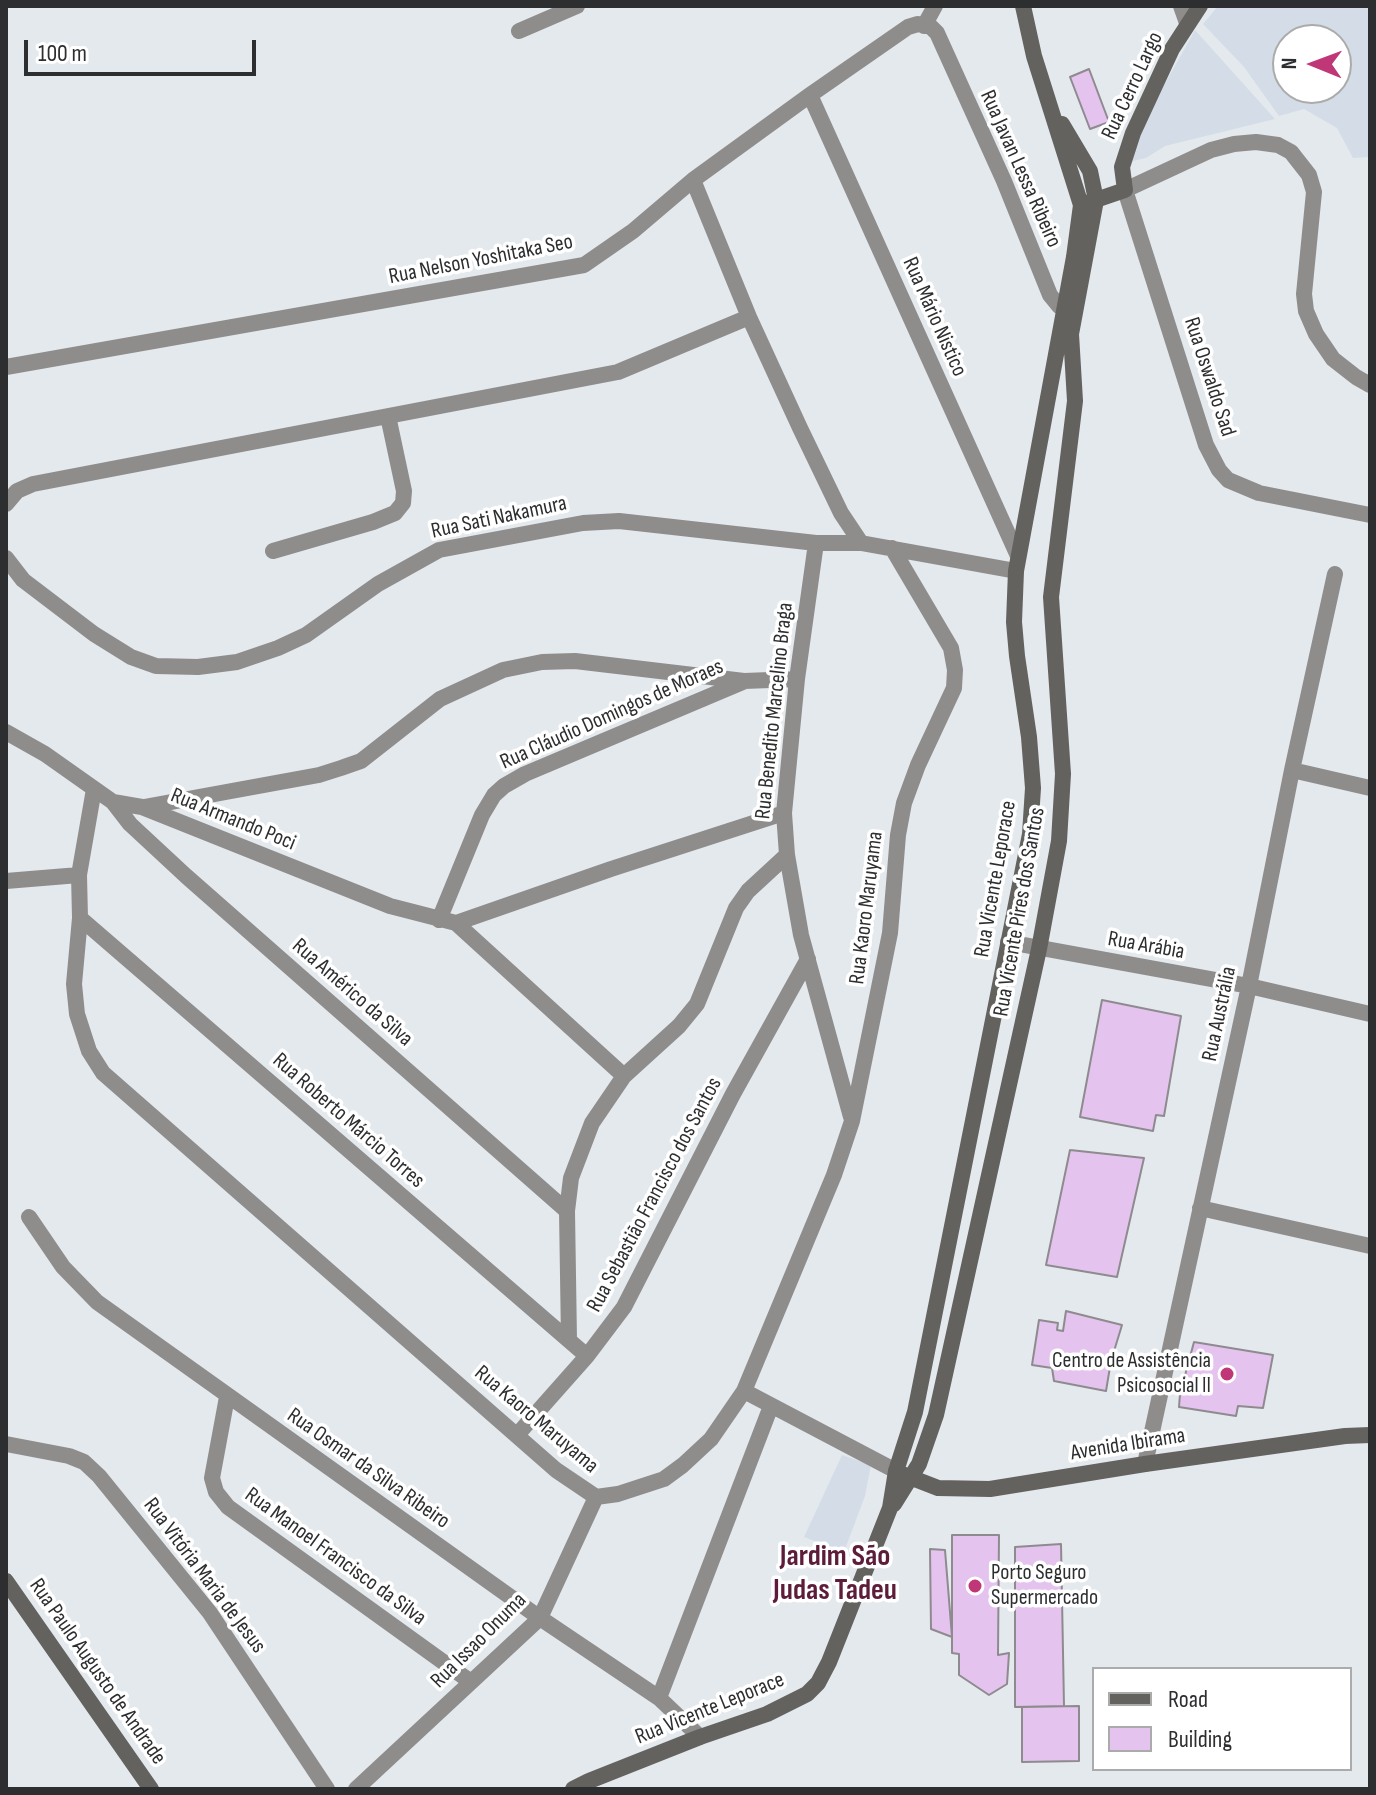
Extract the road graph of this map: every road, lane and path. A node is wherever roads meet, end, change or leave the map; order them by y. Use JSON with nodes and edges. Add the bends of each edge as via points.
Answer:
{"nodes":[{"id":1,"x":577,"y":6,"type":"edge"},
{"id":2,"x":935,"y":6,"type":"edge"},
{"id":3,"x":1023,"y":6,"type":"edge"},
{"id":4,"x":1181,"y":6,"type":"edge"},
{"id":5,"x":1200,"y":6,"type":"edge"},
{"id":6,"x":1187,"y":23,"type":"junction"},
{"id":7,"x":930,"y":29,"type":"junction"},
{"id":8,"x":519,"y":31,"type":"dead end"},
{"id":9,"x":810,"y":95,"type":"junction"},
{"id":10,"x":693,"y":180,"type":"junction"},
{"id":11,"x":1125,"y":190,"type":"junction"},
{"id":12,"x":1089,"y":202,"type":"junction"},
{"id":13,"x":1069,"y":310,"type":"junction"},
{"id":14,"x":749,"y":317,"type":"junction"},
{"id":15,"x":6,"y":367,"type":"edge"},
{"id":16,"x":1370,"y":385,"type":"edge"},
{"id":17,"x":1047,"y":395,"type":"junction"},
{"id":18,"x":1075,"y":401,"type":"junction"},
{"id":19,"x":388,"y":416,"type":"junction"},
{"id":20,"x":6,"y":504,"type":"edge"},
{"id":21,"x":1370,"y":515,"type":"edge"},
{"id":22,"x":816,"y":543,"type":"junction"},
{"id":23,"x":861,"y":543,"type":"junction"},
{"id":24,"x":892,"y":548,"type":"junction"},
{"id":25,"x":273,"y":551,"type":"dead end"},
{"id":26,"x":6,"y":558,"type":"edge"},
{"id":27,"x":1017,"y":563,"type":"junction"},
{"id":28,"x":1335,"y":574,"type":"dead end"},
{"id":29,"x":686,"y":674,"type":"junction"},
{"id":30,"x":797,"y":679,"type":"junction"},
{"id":31,"x":744,"y":681,"type":"junction"},
{"id":32,"x":696,"y":701,"type":"junction"},
{"id":33,"x":6,"y":732,"type":"edge"},
{"id":34,"x":1292,"y":770,"type":"junction"},
{"id":35,"x":1370,"y":788,"type":"edge"},
{"id":36,"x":94,"y":789,"type":"junction"},
{"id":37,"x":113,"y":802,"type":"junction"},
{"id":38,"x":142,"y":807,"type":"junction"},
{"id":39,"x":784,"y":813,"type":"junction"},
{"id":40,"x":787,"y":855,"type":"junction"},
{"id":41,"x":79,"y":875,"type":"junction"},
{"id":42,"x":6,"y":881,"type":"edge"},
{"id":43,"x":80,"y":918,"type":"junction"},
{"id":44,"x":448,"y":922,"type":"junction"},
{"id":45,"x":1008,"y":942,"type":"junction"},
{"id":46,"x":1039,"y":949,"type":"junction"},
{"id":47,"x":808,"y":959,"type":"junction"},
{"id":48,"x":1249,"y":986,"type":"junction"},
{"id":49,"x":1370,"y":1014,"type":"edge"},
{"id":50,"x":624,"y":1076,"type":"junction"},
{"id":51,"x":852,"y":1121,"type":"junction"},
{"id":52,"x":1200,"y":1208,"type":"junction"},
{"id":53,"x":567,"y":1211,"type":"junction"},
{"id":54,"x":29,"y":1217,"type":"dead end"},
{"id":55,"x":1370,"y":1246,"type":"edge"},
{"id":56,"x":569,"y":1340,"type":"junction"},
{"id":57,"x":587,"y":1356,"type":"junction"},
{"id":58,"x":744,"y":1391,"type":"junction"},
{"id":59,"x":227,"y":1397,"type":"junction"},
{"id":60,"x":771,"y":1406,"type":"junction"},
{"id":61,"x":517,"y":1435,"type":"junction"},
{"id":62,"x":1370,"y":1435,"type":"edge"},
{"id":63,"x":6,"y":1444,"type":"edge"},
{"id":64,"x":1145,"y":1464,"type":"junction"},
{"id":65,"x":904,"y":1475,"type":"junction"},
{"id":66,"x":596,"y":1497,"type":"junction"},
{"id":67,"x":6,"y":1581,"type":"edge"},
{"id":68,"x":540,"y":1618,"type":"junction"},
{"id":69,"x":471,"y":1682,"type":"junction"},
{"id":70,"x":659,"y":1698,"type":"junction"},
{"id":71,"x":700,"y":1737,"type":"junction"},
{"id":72,"x":151,"y":1789,"type":"edge"},
{"id":73,"x":327,"y":1789,"type":"edge"},
{"id":74,"x":356,"y":1789,"type":"edge"},
{"id":75,"x":573,"y":1789,"type":"edge"}],
"edges":[{"from":1,"to":8,"type":"street"},
{"from":2,"to":7,"type":"street"},
{"from":3,"to":12,"type":"main road","via":[[1051,108]]},
{"from":4,"to":6,"type":"street"},
{"from":5,"to":6,"type":"main road","name":"Rua Cerro Largo"},
{"from":6,"to":11,"type":"main road","name":"Rua Cerro Largo","via":[[1133,133],[1122,167]]},
{"from":7,"to":9,"type":"street","name":"Rua Nelson Yoshitaka Seo","via":[[908,27]]},
{"from":7,"to":13,"type":"street","name":"Rua Javan Lessa Ribeiro","via":[[1004,181],[1050,295]]},
{"from":9,"to":10,"type":"street","name":"Rua Nelson Yoshitaka Seo"},
{"from":9,"to":27,"type":"street","name":"Rua Mário Nistico"},
{"from":10,"to":14,"type":"street"},
{"from":10,"to":15,"type":"street","name":"Rua Nelson Yoshitaka Seo","via":[[584,265]]},
{"from":11,"to":12,"type":"main road"},
{"from":11,"to":16,"type":"street","via":[[1234,144],[1278,145],[1291,152],[1309,175],[1314,192],[1306,311],[1333,359]]},
{"from":11,"to":21,"type":"street","name":"Rua Oswaldo Sad","via":[[1206,445],[1219,470],[1228,480],[1259,493]]},
{"from":12,"to":13,"type":"main road","name":"Rua Vicente Leporace","via":[[1074,257]]},
{"from":13,"to":17,"type":"main road","name":"Rua Vicente Leporace"},
{"from":13,"to":18,"type":"main road","name":"Rua Vicente Pires dos Santos"},
{"from":14,"to":19,"type":"street","via":[[618,372]]},
{"from":14,"to":23,"type":"street","via":[[841,513]]},
{"from":17,"to":18,"type":"main road","via":[[1065,389]]},
{"from":17,"to":27,"type":"main road","name":"Rua Vicente Leporace"},
{"from":18,"to":46,"type":"main road","name":"Rua Vicente Pires dos Santos","via":[[1051,597],[1063,786],[1059,841]]},
{"from":19,"to":20,"type":"street","via":[[33,484]]},
{"from":19,"to":25,"type":"street","via":[[404,491],[395,513]]},
{"from":22,"to":23,"type":"street","name":"Rua Sati Nakamura"},
{"from":22,"to":26,"type":"street","name":"Rua Sati Nakamura","via":[[619,521],[465,543],[420,559],[306,635],[237,662],[198,667],[156,666],[131,657],[23,580]]},
{"from":22,"to":30,"type":"street","name":"Rua Benedito Marcelino Braga"},
{"from":23,"to":24,"type":"street","name":"Rua Sati Nakamura"},
{"from":24,"to":27,"type":"street","name":"Rua Sati Nakamura"},
{"from":24,"to":51,"type":"street","name":"Rua Kaoro Maruyama","via":[[951,648],[954,688],[904,803],[890,933]]},
{"from":27,"to":45,"type":"main road","name":"Rua Vicente Leporace","via":[[1014,622],[1033,788],[1030,834]]},
{"from":28,"to":34,"type":"street","name":"Rua Austrália"},
{"from":29,"to":31,"type":"street"},
{"from":29,"to":32,"type":"street"},
{"from":29,"to":38,"type":"street","via":[[575,661],[503,670],[440,699],[361,761],[319,775]]},
{"from":30,"to":31,"type":"street"},
{"from":30,"to":39,"type":"street","name":"Rua Benedito Marcelino Braga"},
{"from":31,"to":32,"type":"street","name":"Rua Cláudio Domingos de Moraes"},
{"from":32,"to":44,"type":"street","name":"Rua Cláudio Domingos de Moraes","via":[[504,786],[482,815]]},
{"from":33,"to":36,"type":"street","name":"Rua Armando Poci"},
{"from":34,"to":35,"type":"street"},
{"from":34,"to":48,"type":"street","name":"Rua Austrália"},
{"from":36,"to":37,"type":"street","name":"Rua Armando Poci"},
{"from":36,"to":41,"type":"street","name":"Rua Kaoro Maruyama"},
{"from":37,"to":38,"type":"street","name":"Rua Armando Poci"},
{"from":37,"to":53,"type":"street","name":"Rua Américo da Silva","via":[[186,876]]},
{"from":38,"to":44,"type":"street","name":"Rua Armando Poci","via":[[390,906]]},
{"from":39,"to":40,"type":"street","name":"Rua Benedito Marcelino Braga"},
{"from":39,"to":44,"type":"street"},
{"from":40,"to":47,"type":"street","name":"Rua Benedito Marcelino Braga"},
{"from":40,"to":50,"type":"street","via":[[736,908],[697,1004]]},
{"from":41,"to":42,"type":"street"},
{"from":41,"to":43,"type":"street","name":"Rua Kaoro Maruyama"},
{"from":43,"to":56,"type":"street","name":"Rua Roberto Márcio Torres"},
{"from":43,"to":61,"type":"street","name":"Rua Kaoro Maruyama","via":[[77,1014],[103,1073]]},
{"from":44,"to":50,"type":"street","name":"Rua Armando Poci"},
{"from":45,"to":46,"type":"street","name":"Rua Arábia"},
{"from":45,"to":65,"type":"main road","name":"Rua Vicente Leporace"},
{"from":46,"to":48,"type":"street","name":"Rua Arábia"},
{"from":46,"to":65,"type":"main road","name":"Rua Vicente Pires dos Santos","via":[[937,1411]]},
{"from":47,"to":51,"type":"street","name":"Rua Benedito Marcelino Braga"},
{"from":47,"to":57,"type":"street","name":"Rua Sebastião Francisco dos Santos","via":[[624,1307]]},
{"from":48,"to":49,"type":"street","name":"Rua Arábia"},
{"from":48,"to":52,"type":"street","name":"Rua Austrália"},
{"from":50,"to":53,"type":"street","via":[[592,1123],[571,1178]]},
{"from":51,"to":58,"type":"street","name":"Rua Kaoro Maruyama"},
{"from":52,"to":55,"type":"street"},
{"from":52,"to":64,"type":"street","name":"Rua Austrália"},
{"from":53,"to":56,"type":"street"},
{"from":54,"to":59,"type":"street","name":"Rua Osmar da Silva Ribeiro","via":[[63,1267],[97,1302]]},
{"from":56,"to":57,"type":"street","name":"Rua Roberto Márcio Torres"},
{"from":57,"to":61,"type":"street","name":"Rua Sebastião Francisco dos Santos"},
{"from":58,"to":60,"type":"street"},
{"from":58,"to":66,"type":"street","name":"Rua Kaoro Maruyama","via":[[711,1439],[664,1479]]},
{"from":59,"to":68,"type":"street","name":"Rua Osmar da Silva Ribeiro"},
{"from":59,"to":69,"type":"street","name":"Rua Manoel Francisco da Silva","via":[[212,1478],[228,1507]]},
{"from":60,"to":65,"type":"street"},
{"from":60,"to":70,"type":"street"},
{"from":61,"to":66,"type":"street","name":"Rua Kaoro Maruyama"},
{"from":62,"to":64,"type":"main road","name":"Avenida Ibirama"},
{"from":63,"to":73,"type":"street","name":"Rua Vitória Maria de Jesus","via":[[69,1456],[99,1476],[210,1613]]},
{"from":64,"to":65,"type":"main road","name":"Avenida Ibirama","via":[[990,1489],[938,1488]]},
{"from":65,"to":71,"type":"main road","name":"Rua Vicente Leporace","via":[[818,1683],[767,1714]]},
{"from":66,"to":68,"type":"street","name":"Rua Issao Onuma"},
{"from":67,"to":72,"type":"main road","name":"Rua Paulo Augusto de Andrade"},
{"from":68,"to":69,"type":"street","name":"Rua Issao Onuma"},
{"from":68,"to":70,"type":"street","name":"Rua Osmar da Silva Ribeiro"},
{"from":69,"to":74,"type":"street","name":"Rua Issao Onuma"},
{"from":70,"to":71,"type":"street","name":"Rua Osmar da Silva Ribeiro"},
{"from":71,"to":75,"type":"main road","name":"Rua Vicente Leporace"}]}
